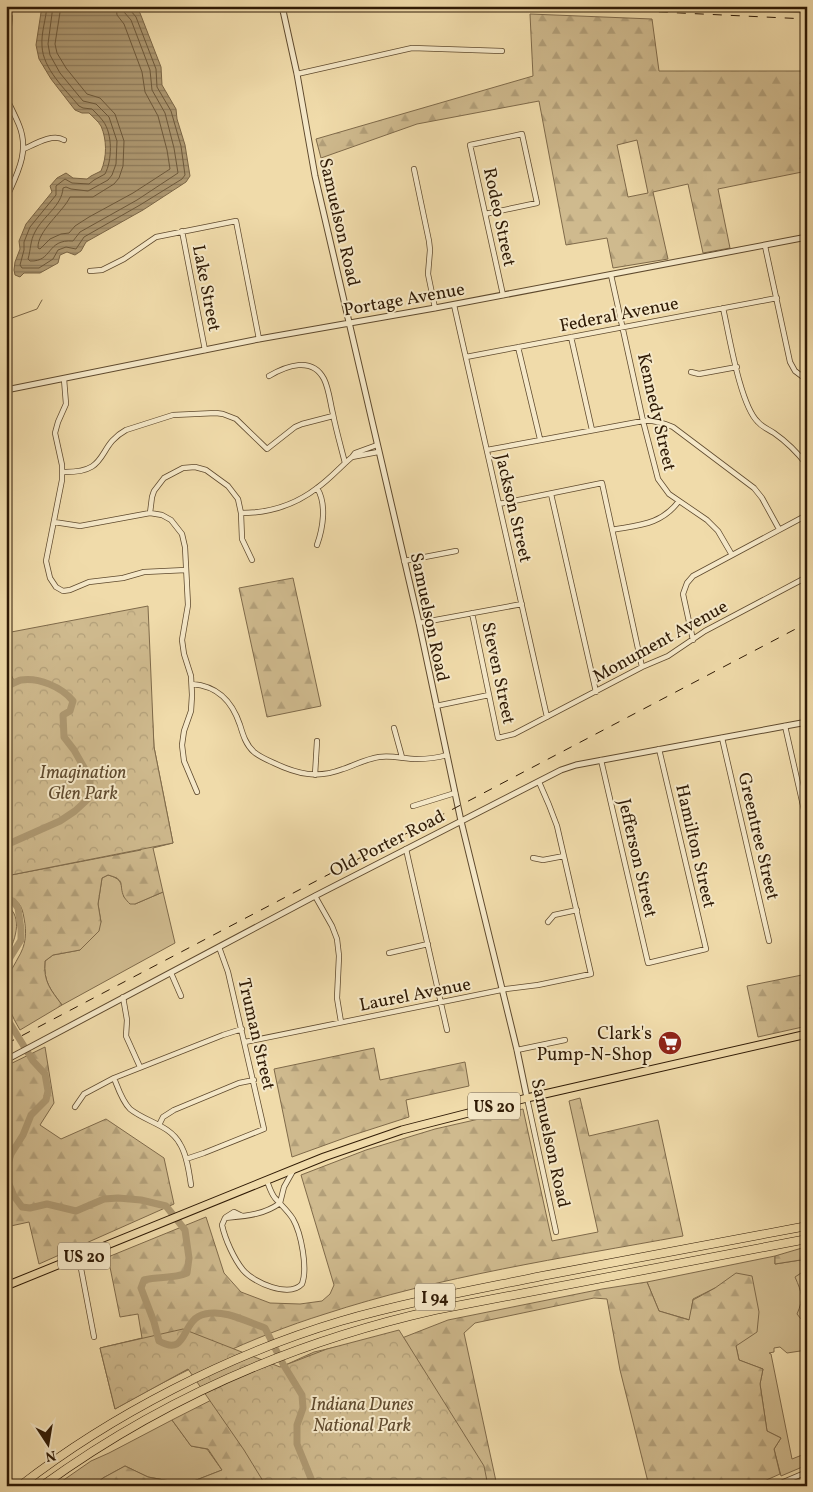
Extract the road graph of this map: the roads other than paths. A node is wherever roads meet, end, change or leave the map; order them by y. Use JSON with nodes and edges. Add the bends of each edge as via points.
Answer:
{"nodes":[{"id":1,"x":282,"y":6,"type":"edge"},
{"id":2,"x":10,"y":17,"type":"dead end"},
{"id":3,"x":502,"y":51,"type":"dead end"},
{"id":4,"x":6,"y":56,"type":"edge"},
{"id":5,"x":297,"y":74,"type":"junction"},
{"id":6,"x":6,"y":97,"type":"edge"},
{"id":7,"x":64,"y":140,"type":"dead end"},
{"id":8,"x":24,"y":149,"type":"junction"},
{"id":9,"x":414,"y":169,"type":"dead end"},
{"id":10,"x":6,"y":199,"type":"edge"},
{"id":11,"x":485,"y":214,"type":"junction"},
{"id":12,"x":182,"y":231,"type":"junction"},
{"id":13,"x":807,"y":237,"type":"edge"},
{"id":14,"x":765,"y":246,"type":"junction"},
{"id":15,"x":90,"y":271,"type":"dead end"},
{"id":16,"x":611,"y":276,"type":"junction"},
{"id":17,"x":503,"y":295,"type":"junction"},
{"id":18,"x":777,"y":298,"type":"junction"},
{"id":19,"x":454,"y":305,"type":"junction"},
{"id":20,"x":436,"y":308,"type":"junction"},
{"id":21,"x":723,"y":308,"type":"junction"},
{"id":22,"x":349,"y":323,"type":"junction"},
{"id":23,"x":623,"y":327,"type":"junction"},
{"id":24,"x":571,"y":337,"type":"junction"},
{"id":25,"x":259,"y":339,"type":"junction"},
{"id":26,"x":518,"y":347,"type":"junction"},
{"id":27,"x":205,"y":350,"type":"junction"},
{"id":28,"x":466,"y":356,"type":"junction"},
{"id":29,"x":736,"y":367,"type":"junction"},
{"id":30,"x":691,"y":372,"type":"dead end"},
{"id":31,"x":269,"y":376,"type":"dead end"},
{"id":32,"x":64,"y":379,"type":"junction"},
{"id":33,"x":807,"y":380,"type":"edge"},
{"id":34,"x":6,"y":390,"type":"edge"},
{"id":35,"x":333,"y":416,"type":"junction"},
{"id":36,"x":643,"y":421,"type":"junction"},
{"id":37,"x":592,"y":430,"type":"junction"},
{"id":38,"x":540,"y":440,"type":"junction"},
{"id":39,"x":377,"y":445,"type":"junction"},
{"id":40,"x":487,"y":450,"type":"junction"},
{"id":41,"x":378,"y":452,"type":"junction"},
{"id":42,"x":352,"y":457,"type":"junction"},
{"id":43,"x":345,"y":463,"type":"junction"},
{"id":44,"x":807,"y":465,"type":"edge"},
{"id":45,"x":63,"y":472,"type":"junction"},
{"id":46,"x":317,"y":488,"type":"junction"},
{"id":47,"x":551,"y":494,"type":"junction"},
{"id":48,"x":679,"y":501,"type":"junction"},
{"id":49,"x":500,"y":504,"type":"junction"},
{"id":50,"x":150,"y":513,"type":"junction"},
{"id":51,"x":241,"y":513,"type":"junction"},
{"id":52,"x":807,"y":515,"type":"edge"},
{"id":53,"x":54,"y":522,"type":"junction"},
{"id":54,"x":612,"y":530,"type":"junction"},
{"id":55,"x":778,"y":530,"type":"junction"},
{"id":56,"x":318,"y":545,"type":"dead end"},
{"id":57,"x":456,"y":551,"type":"dead end"},
{"id":58,"x":732,"y":554,"type":"junction"},
{"id":59,"x":252,"y":560,"type":"dead end"},
{"id":60,"x":404,"y":561,"type":"junction"},
{"id":61,"x":186,"y":570,"type":"junction"},
{"id":62,"x":807,"y":577,"type":"edge"},
{"id":63,"x":522,"y":604,"type":"junction"},
{"id":64,"x":472,"y":613,"type":"junction"},
{"id":65,"x":418,"y":623,"type":"junction"},
{"id":66,"x":693,"y":640,"type":"junction"},
{"id":67,"x":642,"y":667,"type":"junction"},
{"id":68,"x":192,"y":684,"type":"junction"},
{"id":69,"x":596,"y":692,"type":"junction"},
{"id":70,"x":489,"y":695,"type":"junction"},
{"id":71,"x":436,"y":706,"type":"junction"},
{"id":72,"x":547,"y":717,"type":"junction"},
{"id":73,"x":807,"y":722,"type":"edge"},
{"id":74,"x":785,"y":726,"type":"junction"},
{"id":75,"x":394,"y":728,"type":"dead end"},
{"id":76,"x":498,"y":738,"type":"joint"},
{"id":77,"x":722,"y":738,"type":"junction"},
{"id":78,"x":317,"y":740,"type":"dead end"},
{"id":79,"x":659,"y":749,"type":"junction"},
{"id":80,"x":447,"y":756,"type":"junction"},
{"id":81,"x":402,"y":758,"type":"junction"},
{"id":82,"x":601,"y":760,"type":"junction"},
{"id":83,"x":315,"y":775,"type":"junction"},
{"id":84,"x":538,"y":782,"type":"junction"},
{"id":85,"x":197,"y":792,"type":"dead end"},
{"id":86,"x":455,"y":793,"type":"junction"},
{"id":87,"x":413,"y":806,"type":"dead end"},
{"id":88,"x":461,"y":821,"type":"junction"},
{"id":89,"x":807,"y":823,"type":"edge"},
{"id":90,"x":406,"y":849,"type":"junction"},
{"id":91,"x":564,"y":856,"type":"junction"},
{"id":92,"x":533,"y":858,"type":"dead end"},
{"id":93,"x":315,"y":896,"type":"junction"},
{"id":94,"x":577,"y":910,"type":"junction"},
{"id":95,"x":548,"y":922,"type":"dead end"},
{"id":96,"x":769,"y":940,"type":"dead end"},
{"id":97,"x":428,"y":944,"type":"junction"},
{"id":98,"x":219,"y":947,"type":"junction"},
{"id":99,"x":389,"y":953,"type":"dead end"},
{"id":100,"x":648,"y":963,"type":"joint"},
{"id":101,"x":171,"y":973,"type":"junction"},
{"id":102,"x":502,"y":990,"type":"junction"},
{"id":103,"x":181,"y":996,"type":"dead end"},
{"id":104,"x":123,"y":997,"type":"junction"},
{"id":105,"x":441,"y":1003,"type":"junction"},
{"id":106,"x":341,"y":1022,"type":"junction"},
{"id":107,"x":242,"y":1029,"type":"junction"},
{"id":108,"x":447,"y":1030,"type":"dead end"},
{"id":109,"x":807,"y":1034,"type":"edge"},
{"id":110,"x":565,"y":1040,"type":"dead end"},
{"id":111,"x":245,"y":1042,"type":"junction"},
{"id":112,"x":517,"y":1050,"type":"junction"},
{"id":113,"x":6,"y":1060,"type":"edge"},
{"id":114,"x":140,"y":1067,"type":"junction"},
{"id":115,"x":114,"y":1078,"type":"junction"},
{"id":116,"x":254,"y":1080,"type":"junction"},
{"id":117,"x":527,"y":1098,"type":"junction"},
{"id":118,"x":75,"y":1108,"type":"dead end"},
{"id":119,"x":159,"y":1125,"type":"junction"},
{"id":120,"x":186,"y":1159,"type":"junction"},
{"id":121,"x":294,"y":1170,"type":"junction"},
{"id":122,"x":267,"y":1181,"type":"junction"},
{"id":123,"x":191,"y":1185,"type":"dead end"},
{"id":124,"x":280,"y":1203,"type":"junction"},
{"id":125,"x":807,"y":1226,"type":"edge"},
{"id":126,"x":556,"y":1232,"type":"dead end"},
{"id":127,"x":807,"y":1239,"type":"edge"},
{"id":128,"x":79,"y":1258,"type":"junction"},
{"id":129,"x":6,"y":1286,"type":"edge"},
{"id":130,"x":94,"y":1337,"type":"dead end"},
{"id":131,"x":807,"y":1472,"type":"edge"},
{"id":132,"x":20,"y":1486,"type":"edge"},
{"id":133,"x":42,"y":1486,"type":"edge"},
{"id":134,"x":774,"y":1486,"type":"edge"}],
"edges":[{"from":1,"to":5,"type":"street","name":"Samuelson Road"},
{"from":2,"to":4,"type":"street"},
{"from":3,"to":5,"type":"street","via":[[412,48]]},
{"from":5,"to":22,"type":"street","name":"Samuelson Road","via":[[315,174]]},
{"from":6,"to":8,"type":"street","via":[[19,125]]},
{"from":7,"to":8,"type":"street","via":[[53,138]]},
{"from":8,"to":10,"type":"street","via":[[21,166]]},
{"from":9,"to":20,"type":"street","via":[[429,241],[428,274]]},
{"from":11,"to":11,"type":"street","name":"Rodeo Street","via":[[470,145],[522,134],[537,203]]},
{"from":11,"to":17,"type":"street","name":"Rodeo Street"},
{"from":12,"to":15,"type":"street","via":[[156,237],[124,259],[102,270]]},
{"from":12,"to":25,"type":"street","via":[[236,221]]},
{"from":12,"to":27,"type":"street","name":"Lake Street"},
{"from":13,"to":14,"type":"street","name":"Portage Avenue"},
{"from":14,"to":16,"type":"street","name":"Portage Avenue"},
{"from":14,"to":18,"type":"street"},
{"from":16,"to":17,"type":"street","name":"Portage Avenue"},
{"from":16,"to":23,"type":"street","name":"Kennedy Street"},
{"from":17,"to":19,"type":"street","name":"Portage Avenue"},
{"from":18,"to":21,"type":"street","name":"Federal Avenue"},
{"from":18,"to":33,"type":"street","via":[[790,362],[795,372]]},
{"from":19,"to":20,"type":"street","name":"Portage Avenue"},
{"from":19,"to":28,"type":"street","name":"Jackson Street"},
{"from":20,"to":22,"type":"street","name":"Portage Avenue"},
{"from":21,"to":23,"type":"street","name":"Federal Avenue"},
{"from":21,"to":29,"type":"street"},
{"from":22,"to":25,"type":"street","name":"Portage Avenue"},
{"from":22,"to":39,"type":"street","name":"Samuelson Road"},
{"from":23,"to":24,"type":"street","name":"Federal Avenue"},
{"from":23,"to":36,"type":"street","name":"Kennedy Street"},
{"from":24,"to":26,"type":"street","name":"Federal Avenue"},
{"from":24,"to":37,"type":"street"},
{"from":25,"to":27,"type":"street","name":"Portage Avenue"},
{"from":26,"to":28,"type":"street","name":"Federal Avenue"},
{"from":26,"to":38,"type":"street"},
{"from":27,"to":32,"type":"street","name":"Portage Avenue"},
{"from":28,"to":40,"type":"street","name":"Jackson Street"},
{"from":29,"to":30,"type":"street","via":[[699,374]]},
{"from":29,"to":44,"type":"street","via":[[743,395],[754,417]]},
{"from":31,"to":35,"type":"street","via":[[296,365],[304,364],[315,369],[327,386]]},
{"from":32,"to":34,"type":"street","name":"Portage Avenue"},
{"from":32,"to":45,"type":"street","via":[[66,404],[55,433]]},
{"from":35,"to":43,"type":"street"},
{"from":35,"to":45,"type":"street","via":[[295,427],[266,449],[230,416],[216,413],[173,415],[120,433],[92,467]]},
{"from":36,"to":37,"type":"street"},
{"from":36,"to":48,"type":"street","name":"Kennedy Street","via":[[658,479]]},
{"from":36,"to":55,"type":"street","via":[[673,427],[754,488]]},
{"from":37,"to":38,"type":"street"},
{"from":38,"to":40,"type":"street"},
{"from":39,"to":41,"type":"street","name":"Samuelson Road"},
{"from":39,"to":42,"type":"street"},
{"from":40,"to":49,"type":"street","name":"Jackson Street"},
{"from":41,"to":42,"type":"street"},
{"from":41,"to":60,"type":"street","name":"Samuelson Road"},
{"from":42,"to":43,"type":"street"},
{"from":43,"to":46,"type":"street"},
{"from":45,"to":53,"type":"street"},
{"from":46,"to":51,"type":"street","via":[[281,508]]},
{"from":46,"to":56,"type":"street","via":[[323,506]]},
{"from":47,"to":49,"type":"street"},
{"from":47,"to":54,"type":"street","via":[[602,483]]},
{"from":47,"to":69,"type":"street"},
{"from":48,"to":54,"type":"street","via":[[656,521]]},
{"from":48,"to":58,"type":"street","name":"Kennedy Street","via":[[718,531]]},
{"from":49,"to":63,"type":"street","name":"Jackson Street"},
{"from":50,"to":51,"type":"street","via":[[152,497],[160,482],[178,470],[195,467],[206,470],[228,486],[238,499]]},
{"from":50,"to":53,"type":"street","via":[[80,526]]},
{"from":50,"to":61,"type":"street","via":[[162,515],[179,529],[184,540]]},
{"from":51,"to":59,"type":"street","via":[[242,539]]},
{"from":52,"to":55,"type":"street"},
{"from":53,"to":61,"type":"street","via":[[46,566],[59,590],[144,572]]},
{"from":54,"to":67,"type":"street"},
{"from":55,"to":58,"type":"street"},
{"from":57,"to":60,"type":"street"},
{"from":58,"to":66,"type":"street","via":[[693,576],[687,584],[683,594]]},
{"from":60,"to":65,"type":"street","name":"Samuelson Road"},
{"from":61,"to":68,"type":"street","via":[[188,611],[182,640]]},
{"from":62,"to":66,"type":"street","name":"Monument Avenue"},
{"from":63,"to":64,"type":"street"},
{"from":63,"to":72,"type":"street","name":"Jackson Street"},
{"from":64,"to":65,"type":"street"},
{"from":64,"to":70,"type":"street","name":"Steven Street"},
{"from":65,"to":71,"type":"street","name":"Samuelson Road"},
{"from":66,"to":67,"type":"street","name":"Monument Avenue"},
{"from":67,"to":69,"type":"street","name":"Monument Avenue"},
{"from":68,"to":83,"type":"street","via":[[211,688],[225,698],[238,717],[246,743],[260,756],[289,770]]},
{"from":68,"to":85,"type":"street","via":[[191,711],[182,745],[184,761]]},
{"from":69,"to":72,"type":"street","name":"Monument Avenue"},
{"from":70,"to":71,"type":"street"},
{"from":70,"to":76,"type":"street","name":"Steven Street"},
{"from":71,"to":80,"type":"street","name":"Samuelson Road"},
{"from":72,"to":76,"type":"street","name":"Monument Avenue","via":[[514,734]]},
{"from":73,"to":74,"type":"street","name":"Old Porter Road"},
{"from":74,"to":77,"type":"street","name":"Old Porter Road"},
{"from":74,"to":89,"type":"street"},
{"from":75,"to":81,"type":"street"},
{"from":77,"to":79,"type":"street","name":"Old Porter Road"},
{"from":77,"to":96,"type":"street","name":"Greentree Street"},
{"from":78,"to":83,"type":"street"},
{"from":79,"to":82,"type":"street","name":"Old Porter Road"},
{"from":79,"to":100,"type":"street","name":"Hamilton Street","via":[[706,949]]},
{"from":80,"to":81,"type":"street"},
{"from":80,"to":86,"type":"street","name":"Samuelson Road"},
{"from":81,"to":83,"type":"street","via":[[371,759],[342,770]]},
{"from":82,"to":84,"type":"street","name":"Old Porter Road","via":[[560,770]]},
{"from":82,"to":100,"type":"street","name":"Jefferson Street"},
{"from":84,"to":88,"type":"street","name":"Old Porter Road"},
{"from":84,"to":91,"type":"street","via":[[553,814]]},
{"from":86,"to":87,"type":"street"},
{"from":86,"to":88,"type":"street","name":"Samuelson Road"},
{"from":88,"to":90,"type":"street","name":"Old Porter Road"},
{"from":88,"to":102,"type":"street","name":"Samuelson Road"},
{"from":90,"to":93,"type":"street","name":"Old Porter Road"},
{"from":90,"to":97,"type":"street"},
{"from":91,"to":92,"type":"street","via":[[543,860]]},
{"from":91,"to":94,"type":"street"},
{"from":93,"to":98,"type":"street","name":"Old Porter Road"},
{"from":93,"to":106,"type":"street","via":[[332,926],[338,948],[337,998]]},
{"from":94,"to":95,"type":"street","via":[[554,915]]},
{"from":94,"to":102,"type":"street","name":"Laurel Avenue","via":[[591,974]]},
{"from":97,"to":99,"type":"street"},
{"from":97,"to":105,"type":"street"},
{"from":98,"to":101,"type":"street","name":"Old Porter Road"},
{"from":98,"to":107,"type":"street","name":"Truman Street","via":[[227,966]]},
{"from":101,"to":103,"type":"street"},
{"from":101,"to":104,"type":"street","name":"Old Porter Road"},
{"from":102,"to":105,"type":"street","name":"Laurel Avenue"},
{"from":102,"to":112,"type":"street","name":"Samuelson Road"},
{"from":104,"to":113,"type":"street","name":"Old Porter Road"},
{"from":104,"to":114,"type":"street","via":[[126,1036]]},
{"from":105,"to":106,"type":"street","name":"Laurel Avenue"},
{"from":105,"to":108,"type":"street"},
{"from":106,"to":111,"type":"street","name":"Laurel Avenue"},
{"from":107,"to":111,"type":"street","name":"Truman Street"},
{"from":107,"to":114,"type":"street"},
{"from":109,"to":117,"type":"main road","number":"US 20"},
{"from":110,"to":112,"type":"street"},
{"from":111,"to":116,"type":"street","name":"Truman Street"},
{"from":112,"to":117,"type":"street","name":"Samuelson Road"},
{"from":114,"to":115,"type":"street"},
{"from":115,"to":118,"type":"street","via":[[84,1094]]},
{"from":115,"to":119,"type":"street","via":[[129,1108]]},
{"from":116,"to":119,"type":"street","via":[[174,1110]]},
{"from":116,"to":120,"type":"street","name":"Truman Street","via":[[264,1129]]},
{"from":117,"to":121,"type":"main road","number":"US 20","via":[[402,1130]]},
{"from":117,"to":126,"type":"street","name":"Samuelson Road"},
{"from":119,"to":120,"type":"street","via":[[176,1137]]},
{"from":120,"to":123,"type":"street"},
{"from":121,"to":122,"type":"main road","number":"US 20"},
{"from":121,"to":124,"type":"street","via":[[284,1187]]},
{"from":122,"to":124,"type":"street"},
{"from":122,"to":128,"type":"main road","number":"US 20"},
{"from":124,"to":124,"type":"street","via":[[293,1219],[302,1250],[304,1280],[299,1287],[290,1290],[274,1288],[248,1275],[242,1269],[222,1225],[225,1218],[234,1212],[242,1216],[253,1215]]},
{"from":125,"to":132,"type":"highway","number":"I 94","via":[[432,1298],[339,1322],[215,1369],[130,1413]]},
{"from":127,"to":133,"type":"highway","number":"I 94","via":[[435,1310],[293,1351],[181,1400],[94,1450]]},
{"from":128,"to":129,"type":"main road","number":"US 20"},
{"from":128,"to":130,"type":"street"},
{"from":131,"to":134,"type":"street"}]}
